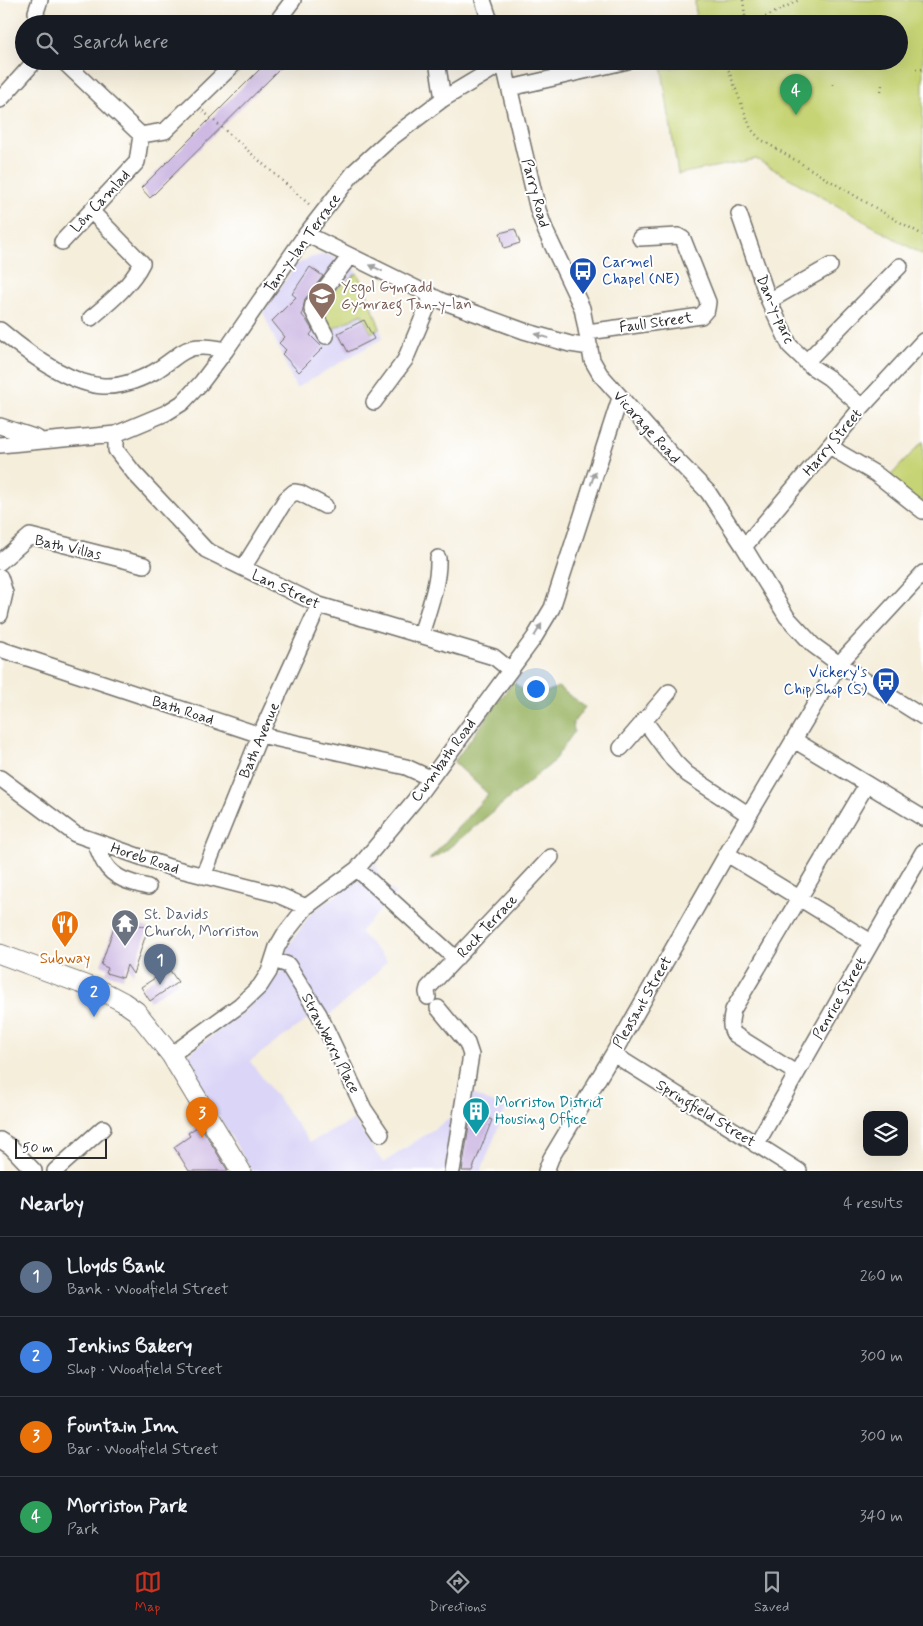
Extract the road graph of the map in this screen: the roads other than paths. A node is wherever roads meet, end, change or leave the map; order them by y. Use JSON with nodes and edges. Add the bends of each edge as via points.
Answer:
{"nodes":[{"id":1,"x":40,"y":0,"type":"edge"},
{"id":2,"x":293,"y":0,"type":"edge"},
{"id":3,"x":483,"y":0,"type":"edge"},
{"id":4,"x":36,"y":15,"type":"edge"},
{"id":5,"x":282,"y":15,"type":"edge"},
{"id":6,"x":488,"y":15,"type":"edge"},
{"id":7,"x":27,"y":70,"type":"edge"},
{"id":8,"x":73,"y":70,"type":"edge"},
{"id":9,"x":228,"y":70,"type":"edge"},
{"id":10,"x":438,"y":70,"type":"edge"},
{"id":11,"x":490,"y":70,"type":"edge"},
{"id":12,"x":505,"y":70,"type":"edge"},
{"id":13,"x":589,"y":70,"type":"edge"},
{"id":14,"x":510,"y":88,"type":"junction"},
{"id":15,"x":443,"y":99,"type":"junction"},
{"id":16,"x":0,"y":100,"type":"edge"},
{"id":17,"x":141,"y":134,"type":"junction"},
{"id":18,"x":92,"y":211,"type":"junction"},
{"id":19,"x":739,"y":214,"type":"dead end"},
{"id":20,"x":306,"y":234,"type":"junction"},
{"id":21,"x":640,"y":238,"type":"dead end"},
{"id":22,"x":62,"y":242,"type":"dead end"},
{"id":23,"x":350,"y":256,"type":"junction"},
{"id":24,"x":830,"y":266,"type":"dead end"},
{"id":25,"x":900,"y":266,"type":"dead end"},
{"id":26,"x":432,"y":296,"type":"junction"},
{"id":27,"x":770,"y":301,"type":"junction"},
{"id":28,"x":91,"y":318,"type":"dead end"},
{"id":29,"x":0,"y":330,"type":"edge"},
{"id":30,"x":588,"y":332,"type":"junction"},
{"id":31,"x":326,"y":336,"type":"dead end"},
{"id":32,"x":923,"y":341,"type":"edge"},
{"id":33,"x":590,"y":348,"type":"junction"},
{"id":34,"x":226,"y":350,"type":"junction"},
{"id":35,"x":806,"y":362,"type":"junction"},
{"id":36,"x":620,"y":398,"type":"junction"},
{"id":37,"x":374,"y":402,"type":"dead end"},
{"id":38,"x":862,"y":406,"type":"junction"},
{"id":39,"x":0,"y":426,"type":"edge"},
{"id":40,"x":116,"y":434,"type":"junction"},
{"id":41,"x":44,"y":440,"type":"junction"},
{"id":42,"x":0,"y":444,"type":"edge"},
{"id":43,"x":830,"y":445,"type":"junction"},
{"id":44,"x":325,"y":506,"type":"dead end"},
{"id":45,"x":923,"y":511,"type":"edge"},
{"id":46,"x":744,"y":547,"type":"junction"},
{"id":47,"x":438,"y":558,"type":"dead end"},
{"id":48,"x":0,"y":562,"type":"edge"},
{"id":49,"x":144,"y":565,"type":"dead end"},
{"id":50,"x":243,"y":568,"type":"junction"},
{"id":51,"x":923,"y":573,"type":"edge"},
{"id":52,"x":0,"y":577,"type":"edge"},
{"id":53,"x":318,"y":605,"type":"junction"},
{"id":54,"x":0,"y":615,"type":"edge"},
{"id":55,"x":421,"y":635,"type":"junction"},
{"id":56,"x":0,"y":649,"type":"edge"},
{"id":57,"x":839,"y":664,"type":"junction"},
{"id":58,"x":510,"y":669,"type":"junction"},
{"id":59,"x":669,"y":692,"type":"dead end"},
{"id":60,"x":923,"y":717,"type":"edge"},
{"id":61,"x":644,"y":720,"type":"junction"},
{"id":62,"x":260,"y":735,"type":"junction"},
{"id":63,"x":794,"y":740,"type":"junction"},
{"id":64,"x":621,"y":748,"type":"dead end"},
{"id":65,"x":0,"y":778,"type":"edge"},
{"id":66,"x":430,"y":778,"type":"junction"},
{"id":67,"x":866,"y":784,"type":"junction"},
{"id":68,"x":749,"y":815,"type":"junction"},
{"id":69,"x":923,"y":818,"type":"edge"},
{"id":70,"x":95,"y":842,"type":"junction"},
{"id":71,"x":923,"y":852,"type":"edge"},
{"id":72,"x":726,"y":854,"type":"junction"},
{"id":73,"x":550,"y":857,"type":"dead end"},
{"id":74,"x":357,"y":869,"type":"junction"},
{"id":75,"x":203,"y":876,"type":"junction"},
{"id":76,"x":148,"y":887,"type":"dead end"},
{"id":77,"x":800,"y":898,"type":"junction"},
{"id":78,"x":306,"y":907,"type":"junction"},
{"id":79,"x":871,"y":942,"type":"junction"},
{"id":80,"x":0,"y":954,"type":"edge"},
{"id":81,"x":456,"y":959,"type":"junction"},
{"id":82,"x":274,"y":960,"type":"junction"},
{"id":83,"x":613,"y":1054,"type":"junction"},
{"id":84,"x":171,"y":1055,"type":"junction"},
{"id":85,"x":796,"y":1073,"type":"junction"},
{"id":86,"x":103,"y":1128,"type":"dead end"},
{"id":87,"x":381,"y":1134,"type":"dead end"},
{"id":88,"x":0,"y":1140,"type":"edge"},
{"id":89,"x":756,"y":1144,"type":"junction"},
{"id":90,"x":34,"y":1171,"type":"edge"},
{"id":91,"x":55,"y":1171,"type":"edge"},
{"id":92,"x":241,"y":1171,"type":"edge"},
{"id":93,"x":452,"y":1171,"type":"edge"},
{"id":94,"x":546,"y":1171,"type":"edge"},
{"id":95,"x":799,"y":1171,"type":"edge"}],
"edges":[{"from":1,"to":4,"type":"street"},
{"from":2,"to":5,"type":"street"},
{"from":3,"to":6,"type":"street"},
{"from":7,"to":16,"type":"street"},
{"from":8,"to":17,"type":"street"},
{"from":9,"to":17,"type":"street","via":[[165,131]]},
{"from":10,"to":15,"type":"street"},
{"from":11,"to":15,"type":"street","name":"Tan-y-lan Terrace"},
{"from":12,"to":14,"type":"street","name":"Parry Road"},
{"from":13,"to":14,"type":"street"},
{"from":14,"to":30,"type":"street","name":"Parry Road","via":[[538,210],[582,308]]},
{"from":15,"to":20,"type":"street","name":"Tan-y-lan Terrace","via":[[355,170]]},
{"from":17,"to":18,"type":"street","name":"Lôn Camlad","via":[[137,162]]},
{"from":18,"to":22,"type":"street","name":"Lôn Camlad"},
{"from":18,"to":28,"type":"street","via":[[142,263],[114,299]]},
{"from":19,"to":27,"type":"street","name":"Dan-y-parc"},
{"from":20,"to":23,"type":"street"},
{"from":20,"to":34,"type":"street","name":"Tan-y-lan Terrace"},
{"from":21,"to":30,"type":"street","name":"Faull Street","via":[[678,236],[683,239],[708,302],[707,310],[701,316]]},
{"from":26,"to":23,"type":"street","one_way":true},
{"from":23,"to":31,"type":"street","via":[[313,304],[312,309]]},
{"from":24,"to":27,"type":"street"},
{"from":25,"to":35,"type":"street"},
{"from":33,"to":26,"type":"street","one_way":true,"via":[[524,330]]},
{"from":26,"to":37,"type":"street","via":[[405,360]]},
{"from":27,"to":35,"type":"street","name":"Dan-y-parc","via":[[790,346]]},
{"from":29,"to":34,"type":"street","via":[[29,354],[78,381],[103,386],[132,382],[194,346]]},
{"from":30,"to":33,"type":"street","name":"Parry Road"},
{"from":32,"to":38,"type":"street","name":"Harry Street"},
{"from":33,"to":36,"type":"street","name":"Vicarage Road","via":[[600,374]]},
{"from":34,"to":40,"type":"street","name":"Tan-y-lan Terrace","via":[[182,402],[166,414]]},
{"from":35,"to":38,"type":"street","name":"Dan-y-parc"},
{"from":36,"to":46,"type":"street","name":"Vicarage Road","via":[[708,492]]},
{"from":58,"to":36,"type":"street","name":"Cwmbath Road","one_way":true,"via":[[552,608]]},
{"from":38,"to":43,"type":"street","name":"Harry Street"},
{"from":39,"to":41,"type":"street"},
{"from":40,"to":41,"type":"street","name":"Tan-y-lan Terrace"},
{"from":40,"to":50,"type":"street","name":"Lan Street","via":[[116,450],[206,550]]},
{"from":41,"to":42,"type":"street","name":"Tan-y-lan Terrace"},
{"from":43,"to":45,"type":"street","via":[[876,474]]},
{"from":43,"to":46,"type":"street","name":"Harry Street"},
{"from":44,"to":50,"type":"street","via":[[294,492],[286,499]]},
{"from":46,"to":57,"type":"street","name":"Vicarage Road","via":[[786,618],[813,645]]},
{"from":47,"to":55,"type":"street","via":[[438,571]]},
{"from":48,"to":49,"type":"street","name":"Bath Villas","via":[[30,536]]},
{"from":50,"to":53,"type":"street","name":"Lan Street"},
{"from":51,"to":57,"type":"street"},
{"from":52,"to":54,"type":"street","via":[[5,593]]},
{"from":53,"to":55,"type":"street","name":"Lan Street"},
{"from":53,"to":62,"type":"street","name":"Bath Avenue"},
{"from":55,"to":58,"type":"street","name":"Lan Street","via":[[494,657]]},
{"from":56,"to":62,"type":"street","name":"Bath Road"},
{"from":57,"to":60,"type":"street","name":"Vicarage Road"},
{"from":57,"to":63,"type":"street"},
{"from":58,"to":66,"type":"street","name":"Cwmbath Road"},
{"from":59,"to":61,"type":"street"},
{"from":61,"to":64,"type":"street"},
{"from":61,"to":68,"type":"street","via":[[687,774]]},
{"from":62,"to":66,"type":"street","name":"Bath Road","via":[[406,767]]},
{"from":62,"to":75,"type":"street","name":"Bath Avenue"},
{"from":63,"to":67,"type":"street"},
{"from":63,"to":68,"type":"street"},
{"from":65,"to":70,"type":"street","name":"Horeb Road","via":[[75,834]]},
{"from":66,"to":74,"type":"street","name":"Cwmbath Road"},
{"from":67,"to":69,"type":"street"},
{"from":67,"to":77,"type":"street"},
{"from":68,"to":72,"type":"street","name":"Pleasant Street"},
{"from":70,"to":75,"type":"street","name":"Horeb Road"},
{"from":70,"to":76,"type":"street","via":[[105,865],[115,875]]},
{"from":71,"to":79,"type":"street","name":"Penrice Street"},
{"from":72,"to":77,"type":"street"},
{"from":72,"to":83,"type":"street","name":"Pleasant Street"},
{"from":73,"to":81,"type":"street","name":"Rock Terrace"},
{"from":74,"to":78,"type":"street","name":"Cwmbath Road"},
{"from":74,"to":81,"type":"street"},
{"from":75,"to":78,"type":"street","name":"Horeb Road","via":[[276,894]]},
{"from":77,"to":79,"type":"street"},
{"from":77,"to":85,"type":"street","via":[[733,1010],[730,1028],[742,1040]]},
{"from":78,"to":82,"type":"street","name":"Cwmbath Road","via":[[277,947]]},
{"from":79,"to":85,"type":"street","name":"Penrice Street"},
{"from":80,"to":84,"type":"main road","via":[[123,1002],[136,1011]]},
{"from":81,"to":93,"type":"street","name":"Rock Terrace","via":[[426,992],[467,1043],[471,1054]]},
{"from":82,"to":84,"type":"street","name":"Cwmbath Road","via":[[260,986],[240,1005]]},
{"from":82,"to":87,"type":"street","name":"Strawberry Place","via":[[288,964],[319,1014],[364,1109]]},
{"from":83,"to":89,"type":"street","name":"Springfield Street"},
{"from":83,"to":94,"type":"street","name":"Pleasant Street"},
{"from":84,"to":92,"type":"main road"},
{"from":85,"to":89,"type":"street","name":"Penrice Street"},
{"from":86,"to":91,"type":"street"},
{"from":88,"to":90,"type":"street","via":[[12,1147]]},
{"from":89,"to":95,"type":"street","name":"Springfield Street"}]}
